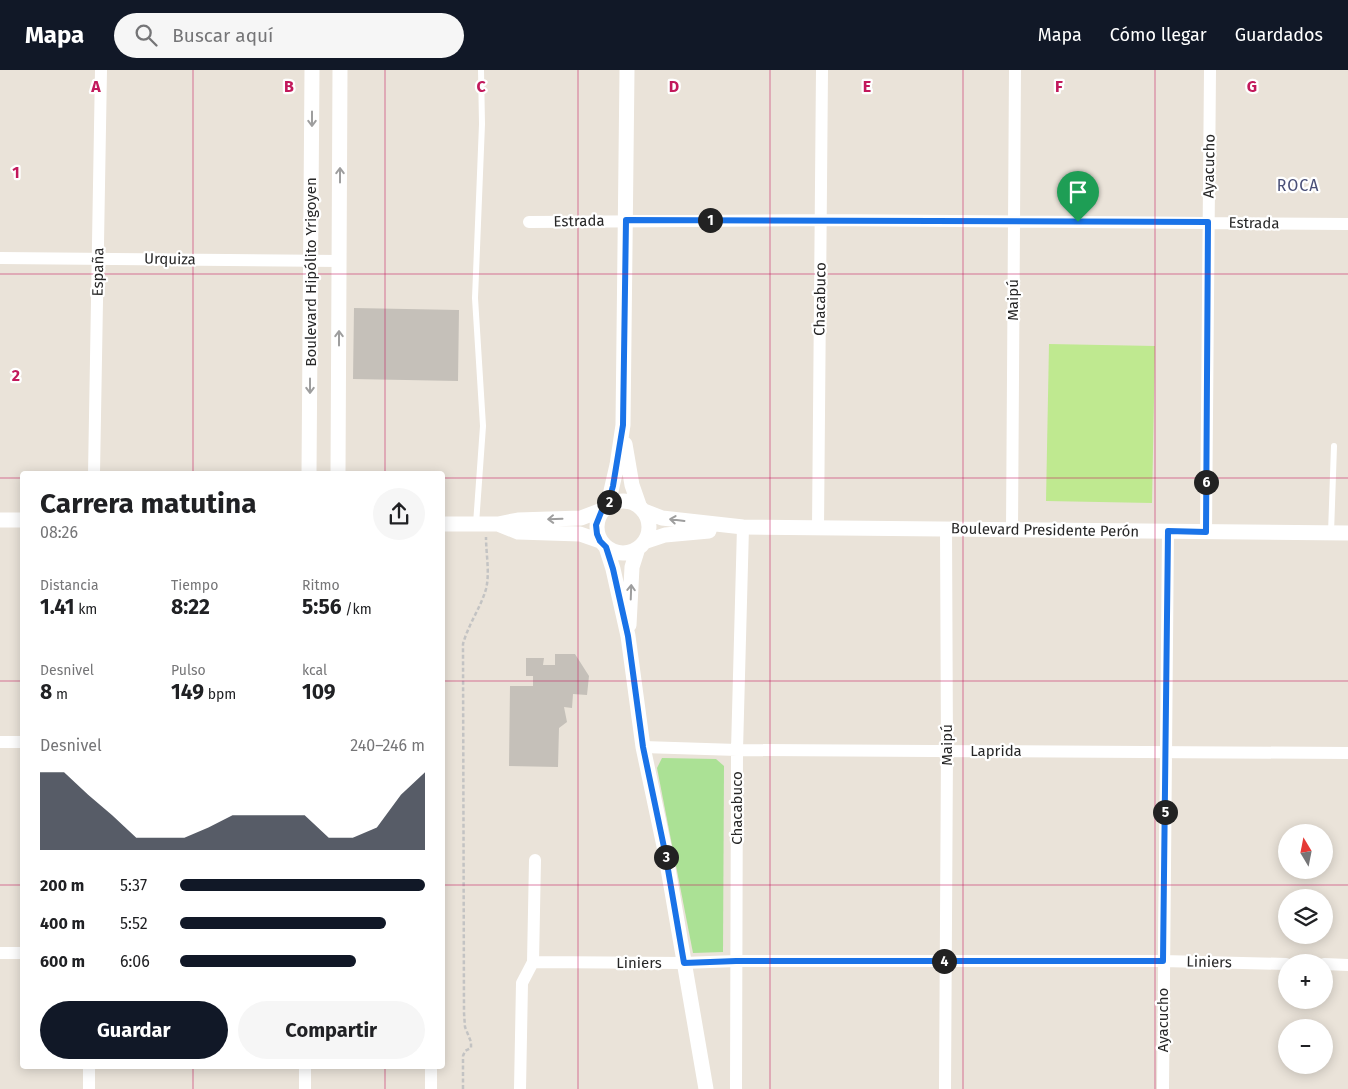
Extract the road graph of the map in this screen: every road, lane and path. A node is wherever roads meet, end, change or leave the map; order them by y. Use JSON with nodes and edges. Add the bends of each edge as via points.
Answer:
{"nodes":[{"id":1,"x":101,"y":70,"type":"edge"},
{"id":2,"x":312,"y":70,"type":"edge"},
{"id":3,"x":340,"y":70,"type":"edge"},
{"id":4,"x":480,"y":70,"type":"edge"},
{"id":5,"x":627,"y":70,"type":"edge"},
{"id":6,"x":822,"y":70,"type":"edge"},
{"id":7,"x":1015,"y":70,"type":"edge"},
{"id":8,"x":1210,"y":70,"type":"edge"},
{"id":9,"x":626,"y":220,"type":"junction"},
{"id":10,"x":821,"y":220,"type":"junction"},
{"id":11,"x":529,"y":222,"type":"dead end"},
{"id":12,"x":1013,"y":222,"type":"junction"},
{"id":13,"x":1208,"y":222,"type":"junction"},
{"id":14,"x":1348,"y":224,"type":"edge"},
{"id":15,"x":0,"y":258,"type":"edge"},
{"id":16,"x":98,"y":258,"type":"junction"},
{"id":17,"x":311,"y":260,"type":"junction"},
{"id":18,"x":340,"y":261,"type":"junction"},
{"id":19,"x":623,"y":425,"type":"junction"},
{"id":20,"x":1334,"y":446,"type":"dead end"},
{"id":21,"x":94,"y":471,"type":"edge"},
{"id":22,"x":310,"y":471,"type":"edge"},
{"id":23,"x":338,"y":471,"type":"edge"},
{"id":24,"x":605,"y":507,"type":"junction"},
{"id":25,"x":641,"y":508,"type":"junction"},
{"id":26,"x":0,"y":520,"type":"edge"},
{"id":27,"x":20,"y":520,"type":"edge"},
{"id":28,"x":445,"y":524,"type":"edge"},
{"id":29,"x":486,"y":524,"type":"junction"},
{"id":30,"x":743,"y":527,"type":"junction"},
{"id":31,"x":818,"y":528,"type":"junction"},
{"id":32,"x":946,"y":529,"type":"junction"},
{"id":33,"x":1012,"y":530,"type":"junction"},
{"id":34,"x":1168,"y":531,"type":"junction"},
{"id":35,"x":1206,"y":532,"type":"junction"},
{"id":36,"x":1331,"y":533,"type":"junction"},
{"id":37,"x":1348,"y":533,"type":"edge"},
{"id":38,"x":603,"y":544,"type":"junction"},
{"id":39,"x":641,"y":545,"type":"junction"},
{"id":40,"x":628,"y":636,"type":"junction"},
{"id":41,"x":0,"y":742,"type":"edge"},
{"id":42,"x":20,"y":742,"type":"edge"},
{"id":43,"x":643,"y":747,"type":"junction"},
{"id":44,"x":737,"y":750,"type":"junction"},
{"id":45,"x":947,"y":751,"type":"junction"},
{"id":46,"x":1166,"y":752,"type":"junction"},
{"id":47,"x":1348,"y":753,"type":"edge"},
{"id":48,"x":535,"y":860,"type":"dead end"},
{"id":49,"x":0,"y":953,"type":"edge"},
{"id":50,"x":20,"y":954,"type":"edge"},
{"id":51,"x":736,"y":961,"type":"junction"},
{"id":52,"x":946,"y":961,"type":"junction"},
{"id":53,"x":1163,"y":961,"type":"junction"},
{"id":54,"x":532,"y":962,"type":"junction"},
{"id":55,"x":684,"y":963,"type":"junction"},
{"id":56,"x":1278,"y":964,"type":"edge"},
{"id":57,"x":1333,"y":964,"type":"edge"},
{"id":58,"x":1348,"y":965,"type":"edge"},
{"id":59,"x":89,"y":1069,"type":"edge"},
{"id":60,"x":305,"y":1069,"type":"edge"},
{"id":61,"x":431,"y":1069,"type":"edge"},
{"id":62,"x":88,"y":1089,"type":"edge"},
{"id":63,"x":305,"y":1089,"type":"edge"},
{"id":64,"x":430,"y":1089,"type":"edge"},
{"id":65,"x":463,"y":1089,"type":"edge"},
{"id":66,"x":520,"y":1089,"type":"edge"},
{"id":67,"x":706,"y":1089,"type":"edge"},
{"id":68,"x":736,"y":1089,"type":"edge"},
{"id":69,"x":945,"y":1089,"type":"edge"},
{"id":70,"x":1163,"y":1089,"type":"edge"}],
"edges":[{"from":1,"to":16,"type":"street","name":"España"},
{"from":2,"to":17,"type":"street","name":"Boulevard Hipólito Yrigoyen","one_way":true},
{"from":18,"to":3,"type":"street","name":"Boulevard Hipólito Yrigoyen","one_way":true},
{"from":4,"to":29,"type":"lane","via":[[482,124],[475,298]]},
{"from":5,"to":9,"type":"street"},
{"from":6,"to":10,"type":"street","name":"Chacabuco"},
{"from":7,"to":12,"type":"street","name":"Maipú"},
{"from":8,"to":13,"type":"street","name":"Ayacucho"},
{"from":9,"to":10,"type":"street","name":"Estrada"},
{"from":9,"to":11,"type":"street","name":"Estrada"},
{"from":9,"to":19,"type":"street"},
{"from":10,"to":12,"type":"street","name":"Estrada"},
{"from":10,"to":31,"type":"street","name":"Chacabuco"},
{"from":12,"to":13,"type":"street","name":"Estrada"},
{"from":12,"to":33,"type":"street","name":"Maipú"},
{"from":13,"to":14,"type":"street","name":"Estrada"},
{"from":13,"to":35,"type":"street","name":"Ayacucho"},
{"from":15,"to":16,"type":"street","name":"Urquiza"},
{"from":16,"to":17,"type":"street","name":"Urquiza"},
{"from":16,"to":21,"type":"street","name":"España"},
{"from":17,"to":18,"type":"street","name":"Urquiza"},
{"from":17,"to":22,"type":"street","name":"Boulevard Hipólito Yrigoyen","one_way":true},
{"from":23,"to":18,"type":"street","name":"Boulevard Hipólito Yrigoyen","one_way":true},
{"from":19,"to":24,"type":"street","via":[[616,472]]},
{"from":19,"to":25,"type":"street","via":[[632,485]]},
{"from":20,"to":36,"type":"lane"},
{"from":24,"to":25,"type":"street","name":"Boulevard Presidente Perón","via":[[624,500]]},
{"from":24,"to":29,"type":"street","name":"Boulevard Presidente Perón","one_way":true,"via":[[581,518]]},
{"from":24,"to":38,"type":"street","via":[[596,525]]},
{"from":30,"to":25,"type":"street","name":"Boulevard Presidente Perón","one_way":true,"via":[[662,518]]},
{"from":25,"to":39,"type":"street","via":[[649,525]]},
{"from":26,"to":27,"type":"street"},
{"from":28,"to":29,"type":"street"},
{"from":29,"to":38,"type":"street","name":"Boulevard Presidente Perón","via":[[518,532],[580,534]]},
{"from":29,"to":65,"type":"path","via":[[486,590],[462,644],[464,1013],[471,1042],[471,1048],[465,1051],[464,1056]]},
{"from":30,"to":31,"type":"street","name":"Boulevard Presidente Perón"},
{"from":30,"to":39,"type":"street","name":"Boulevard Presidente Perón","via":[[665,535]]},
{"from":30,"to":44,"type":"street","name":"Chacabuco"},
{"from":31,"to":32,"type":"street","name":"Boulevard Presidente Perón"},
{"from":32,"to":33,"type":"street","name":"Boulevard Presidente Perón"},
{"from":32,"to":45,"type":"street","name":"Maipú"},
{"from":33,"to":34,"type":"street","name":"Boulevard Presidente Perón"},
{"from":34,"to":35,"type":"street","name":"Boulevard Presidente Perón"},
{"from":34,"to":46,"type":"street","name":"Ayacucho"},
{"from":35,"to":36,"type":"street","name":"Boulevard Presidente Perón"},
{"from":36,"to":37,"type":"street","name":"Boulevard Presidente Perón"},
{"from":38,"to":39,"type":"street","name":"Boulevard Presidente Perón","via":[[613,552],[621,553]]},
{"from":38,"to":40,"type":"street","via":[[613,569]]},
{"from":40,"to":39,"type":"street","one_way":true,"via":[[632,567]]},
{"from":40,"to":43,"type":"street"},
{"from":41,"to":42,"type":"street"},
{"from":43,"to":44,"type":"street","name":"Laprida"},
{"from":43,"to":55,"type":"street"},
{"from":44,"to":45,"type":"street","name":"Laprida"},
{"from":44,"to":51,"type":"street","name":"Chacabuco"},
{"from":45,"to":46,"type":"street","name":"Laprida"},
{"from":45,"to":52,"type":"street","name":"Maipú"},
{"from":46,"to":47,"type":"street","name":"Laprida"},
{"from":46,"to":53,"type":"street","name":"Ayacucho"},
{"from":48,"to":54,"type":"street"},
{"from":49,"to":50,"type":"street"},
{"from":51,"to":52,"type":"street","name":"Liniers"},
{"from":51,"to":55,"type":"street","name":"Liniers"},
{"from":51,"to":68,"type":"street","name":"Chacabuco"},
{"from":52,"to":53,"type":"street","name":"Liniers"},
{"from":52,"to":69,"type":"street","name":"Maipú"},
{"from":53,"to":56,"type":"street","name":"Liniers"},
{"from":53,"to":70,"type":"street","name":"Ayacucho"},
{"from":54,"to":55,"type":"street","name":"Liniers"},
{"from":54,"to":66,"type":"street","via":[[522,982]]},
{"from":55,"to":67,"type":"street"},
{"from":57,"to":58,"type":"street"},
{"from":59,"to":62,"type":"street"},
{"from":60,"to":63,"type":"street"},
{"from":61,"to":64,"type":"street"}]}
